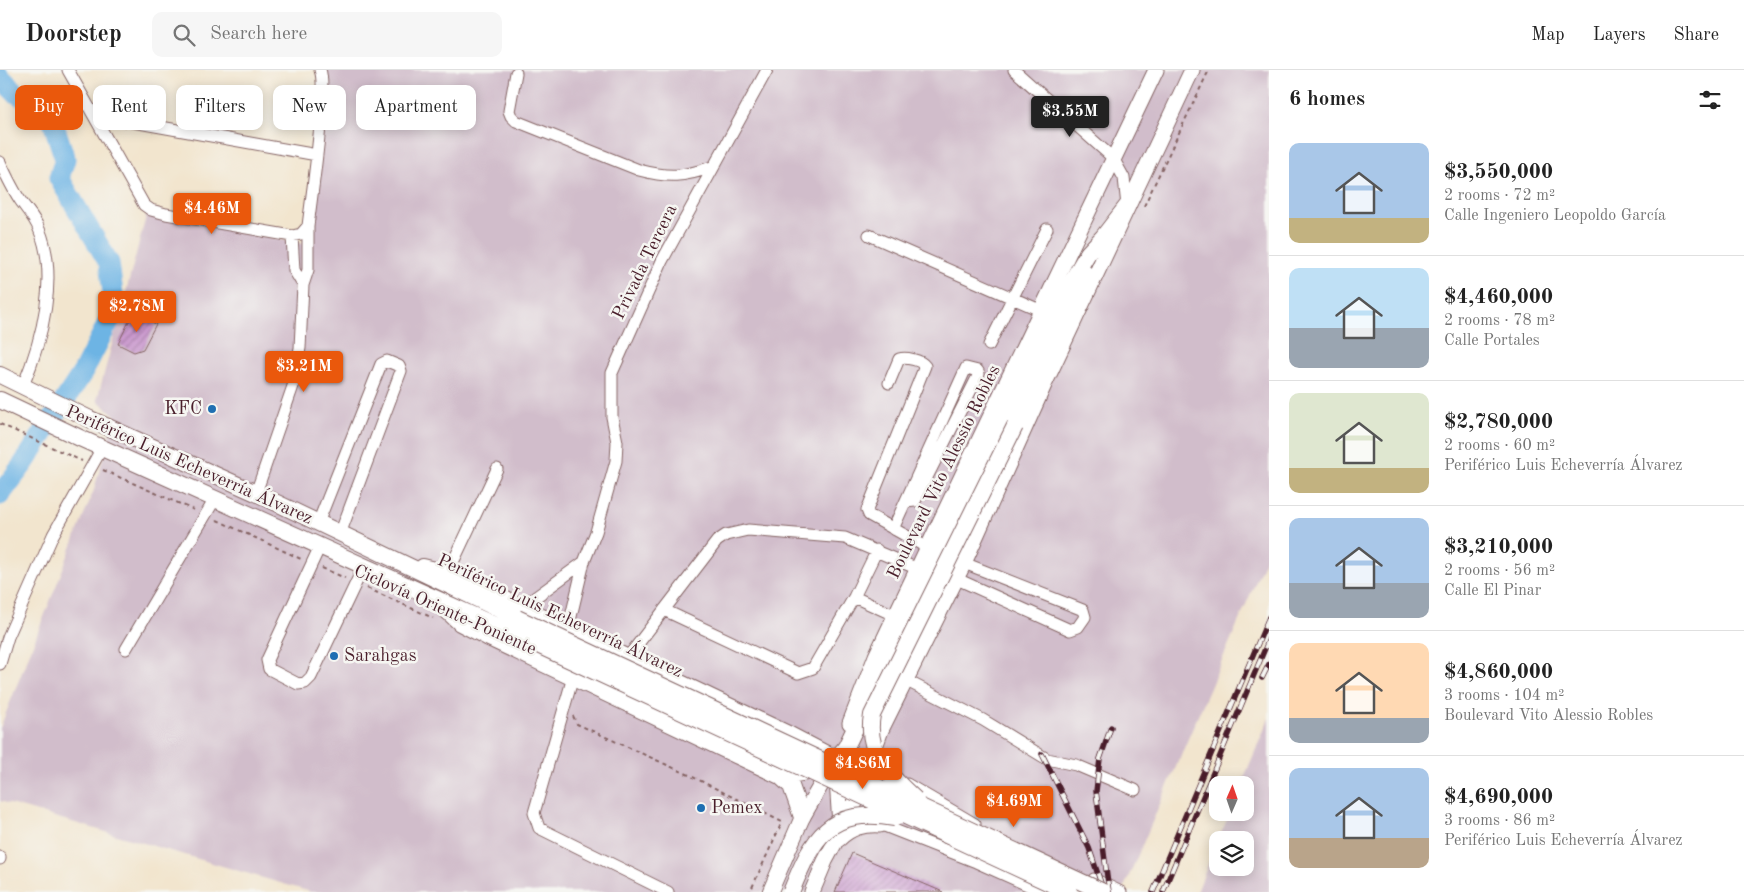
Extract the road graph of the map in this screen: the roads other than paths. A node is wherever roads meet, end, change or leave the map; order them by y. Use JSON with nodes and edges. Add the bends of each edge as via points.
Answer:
{"nodes":[{"id":1,"x":68,"y":70,"type":"edge"},
{"id":2,"x":320,"y":70,"type":"edge"},
{"id":3,"x":767,"y":70,"type":"edge"},
{"id":4,"x":1014,"y":70,"type":"edge"},
{"id":5,"x":1156,"y":70,"type":"edge"},
{"id":6,"x":1192,"y":70,"type":"edge"},
{"id":7,"x":516,"y":73,"type":"dead end"},
{"id":8,"x":93,"y":113,"type":"edge"},
{"id":9,"x":166,"y":128,"type":"edge"},
{"id":10,"x":102,"y":130,"type":"edge"},
{"id":11,"x":317,"y":155,"type":"junction"},
{"id":12,"x":1113,"y":158,"type":"junction"},
{"id":13,"x":0,"y":162,"type":"edge"},
{"id":14,"x":712,"y":166,"type":"junction"},
{"id":15,"x":1127,"y":206,"type":"junction"},
{"id":16,"x":308,"y":226,"type":"junction"},
{"id":17,"x":1047,"y":229,"type":"dead end"},
{"id":18,"x":868,"y":235,"type":"dead end"},
{"id":19,"x":292,"y":236,"type":"junction"},
{"id":20,"x":1103,"y":237,"type":"junction"},
{"id":21,"x":303,"y":285,"type":"junction"},
{"id":22,"x":1012,"y":298,"type":"junction"},
{"id":23,"x":1042,"y":311,"type":"junction"},
{"id":24,"x":988,"y":345,"type":"dead end"},
{"id":25,"x":0,"y":375,"type":"edge"},
{"id":26,"x":889,"y":382,"type":"dead end"},
{"id":27,"x":23,"y":386,"type":"junction"},
{"id":28,"x":0,"y":400,"type":"edge"},
{"id":29,"x":102,"y":448,"type":"junction"},
{"id":30,"x":497,"y":469,"type":"dead end"},
{"id":31,"x":256,"y":493,"type":"junction"},
{"id":32,"x":214,"y":498,"type":"junction"},
{"id":33,"x":906,"y":502,"type":"junction"},
{"id":34,"x":318,"y":524,"type":"junction"},
{"id":35,"x":894,"y":528,"type":"junction"},
{"id":36,"x":340,"y":534,"type":"junction"},
{"id":37,"x":320,"y":546,"type":"junction"},
{"id":38,"x":928,"y":548,"type":"junction"},
{"id":39,"x":877,"y":550,"type":"junction"},
{"id":40,"x":584,"y":562,"type":"junction"},
{"id":41,"x":964,"y":564,"type":"junction"},
{"id":42,"x":364,"y":566,"type":"junction"},
{"id":43,"x":406,"y":566,"type":"junction"},
{"id":44,"x":918,"y":569,"type":"junction"},
{"id":45,"x":448,"y":573,"type":"junction"},
{"id":46,"x":957,"y":579,"type":"junction"},
{"id":47,"x":854,"y":597,"type":"junction"},
{"id":48,"x":436,"y":599,"type":"junction"},
{"id":49,"x":664,"y":610,"type":"junction"},
{"id":50,"x":896,"y":616,"type":"junction"},
{"id":51,"x":516,"y":619,"type":"junction"},
{"id":52,"x":568,"y":629,"type":"junction"},
{"id":53,"x":126,"y":649,"type":"dead end"},
{"id":54,"x":628,"y":657,"type":"junction"},
{"id":55,"x":0,"y":664,"type":"edge"},
{"id":56,"x":573,"y":677,"type":"junction"},
{"id":57,"x":907,"y":681,"type":"junction"},
{"id":58,"x":882,"y":730,"type":"junction"},
{"id":59,"x":790,"y":734,"type":"junction"},
{"id":60,"x":836,"y":759,"type":"junction"},
{"id":61,"x":780,"y":776,"type":"junction"},
{"id":62,"x":898,"y":778,"type":"junction"},
{"id":63,"x":1135,"y":790,"type":"dead end"},
{"id":64,"x":852,"y":811,"type":"junction"},
{"id":65,"x":802,"y":817,"type":"junction"},
{"id":66,"x":925,"y":818,"type":"junction"},
{"id":67,"x":880,"y":825,"type":"junction"},
{"id":68,"x":838,"y":838,"type":"junction"},
{"id":69,"x":789,"y":847,"type":"junction"},
{"id":70,"x":825,"y":861,"type":"junction"},
{"id":71,"x":668,"y":892,"type":"edge"},
{"id":72,"x":770,"y":892,"type":"edge"},
{"id":73,"x":791,"y":892,"type":"edge"},
{"id":74,"x":812,"y":892,"type":"edge"},
{"id":75,"x":1043,"y":892,"type":"edge"},
{"id":76,"x":1069,"y":892,"type":"edge"},
{"id":77,"x":1103,"y":892,"type":"edge"},
{"id":78,"x":1121,"y":892,"type":"edge"}],
"edges":[{"from":1,"to":8,"type":"street"},
{"from":2,"to":11,"type":"street"},
{"from":3,"to":14,"type":"street","name":"Privada Tercera"},
{"from":4,"to":12,"type":"street"},
{"from":5,"to":12,"type":"main road","name":"Boulevard Vito Alessio Robles"},
{"from":6,"to":15,"type":"main road"},
{"from":7,"to":14,"type":"street","via":[[509,110],[516,120],[659,175],[687,176]]},
{"from":9,"to":11,"type":"street"},
{"from":10,"to":19,"type":"street","via":[[144,205],[151,210]]},
{"from":11,"to":16,"type":"street"},
{"from":12,"to":15,"type":"street","via":[[1124,178]]},
{"from":12,"to":23,"type":"main road","name":"Boulevard Vito Alessio Robles"},
{"from":13,"to":27,"type":"street","via":[[39,227],[48,258],[43,328]]},
{"from":14,"to":40,"type":"street","name":"Privada Tercera","via":[[662,262],[612,373],[616,461]]},
{"from":15,"to":20,"type":"highway"},
{"from":15,"to":41,"type":"main road"},
{"from":16,"to":19,"type":"street","via":[[301,234]]},
{"from":16,"to":21,"type":"street","via":[[308,270]]},
{"from":17,"to":22,"type":"street"},
{"from":18,"to":22,"type":"street"},
{"from":19,"to":21,"type":"street","via":[[294,270]]},
{"from":20,"to":60,"type":"highway","via":[[1088,253],[1060,301],[853,734]]},
{"from":20,"to":66,"type":"highway","bridge":true,"via":[[1015,426],[872,716],[871,731],[879,761]]},
{"from":21,"to":31,"type":"street","via":[[300,348],[293,386]]},
{"from":22,"to":23,"type":"street"},
{"from":22,"to":24,"type":"street"},
{"from":23,"to":38,"type":"main road","name":"Boulevard Vito Alessio Robles"},
{"from":25,"to":27,"type":"highway","name":"Periférico Luis Echeverría Álvarez"},
{"from":26,"to":35,"type":"street","via":[[899,359],[926,366],[867,507],[869,514]]},
{"from":27,"to":31,"type":"highway","name":"Periférico Luis Echeverría Álvarez"},
{"from":28,"to":29,"type":"highway","name":"Periférico Luis Echeverría Álvarez"},
{"from":29,"to":32,"type":"highway","name":"Periférico Luis Echeverría Álvarez"},
{"from":29,"to":55,"type":"street","via":[[54,535],[8,637]]},
{"from":30,"to":45,"type":"street"},
{"from":31,"to":34,"type":"highway","name":"Periférico Luis Echeverría Álvarez"},
{"from":32,"to":37,"type":"highway","name":"Periférico Luis Echeverría Álvarez"},
{"from":32,"to":53,"type":"street"},
{"from":33,"to":33,"type":"street","via":[[966,368],[978,371],[915,501]]},
{"from":33,"to":35,"type":"street"},
{"from":34,"to":36,"type":"highway","name":"Periférico Luis Echeverría Álvarez"},
{"from":34,"to":36,"type":"street","via":[[381,364],[387,361],[399,366],[402,371]]},
{"from":35,"to":38,"type":"street"},
{"from":36,"to":43,"type":"highway","name":"Periférico Luis Echeverría Álvarez"},
{"from":37,"to":42,"type":"highway","name":"Periférico Luis Echeverría Álvarez"},
{"from":37,"to":42,"type":"street","via":[[267,660],[269,669],[298,684],[311,677]]},
{"from":38,"to":44,"type":"main road","name":"Boulevard Vito Alessio Robles"},
{"from":39,"to":44,"type":"street"},
{"from":39,"to":47,"type":"street"},
{"from":39,"to":49,"type":"street","via":[[845,538],[748,530],[737,532],[717,541]]},
{"from":40,"to":51,"type":"street"},
{"from":40,"to":52,"type":"street"},
{"from":41,"to":46,"type":"main road"},
{"from":41,"to":46,"type":"street","via":[[1083,610],[1085,617],[1078,627],[1070,630]]},
{"from":42,"to":48,"type":"highway","name":"Periférico Luis Echeverría Álvarez"},
{"from":43,"to":45,"type":"highway"},
{"from":43,"to":51,"type":"highway","name":"Periférico Luis Echeverría Álvarez"},
{"from":44,"to":50,"type":"main road","name":"Boulevard Vito Alessio Robles"},
{"from":45,"to":51,"type":"highway"},
{"from":46,"to":57,"type":"main road"},
{"from":47,"to":49,"type":"street","via":[[813,668],[798,673]]},
{"from":47,"to":50,"type":"street"},
{"from":48,"to":51,"type":"highway","name":"Periférico Luis Echeverría Álvarez"},
{"from":48,"to":56,"type":"highway","via":[[460,623]]},
{"from":49,"to":54,"type":"street"},
{"from":50,"to":60,"type":"main road","name":"Boulevard Vito Alessio Robles","via":[[876,656]]},
{"from":51,"to":52,"type":"highway"},
{"from":51,"to":66,"type":"highway","name":"Periférico Luis Echeverría Álvarez","bridge":true},
{"from":52,"to":54,"type":"highway"},
{"from":54,"to":59,"type":"highway"},
{"from":56,"to":61,"type":"highway"},
{"from":56,"to":71,"type":"street","via":[[534,813],[536,824]]},
{"from":57,"to":58,"type":"main road"},
{"from":57,"to":63,"type":"street","via":[[983,720],[1047,759],[1076,765]]},
{"from":58,"to":62,"type":"street","via":[[885,761]]},
{"from":58,"to":64,"type":"main road"},
{"from":59,"to":60,"type":"highway"},
{"from":59,"to":61,"type":"highway","via":[[796,753],[794,762]]},
{"from":60,"to":61,"type":"highway","via":[[809,773]]},
{"from":60,"to":64,"type":"main road"},
{"from":60,"to":65,"type":"main road","name":"Boulevard Vito Alessio Robles"},
{"from":60,"to":68,"type":"highway"},
{"from":61,"to":65,"type":"highway","via":[[791,786]]},
{"from":62,"to":67,"type":"street","via":[[882,784],[873,800],[875,817]]},
{"from":62,"to":78,"type":"street","via":[[970,822]]},
{"from":64,"to":67,"type":"street"},
{"from":64,"to":68,"type":"main road"},
{"from":65,"to":69,"type":"main road","name":"Boulevard Vito Alessio Robles"},
{"from":66,"to":73,"type":"highway","bridge":true,"via":[[865,815],[848,818],[832,826],[812,845]]},
{"from":66,"to":76,"type":"highway","name":"Periférico Luis Echeverría Álvarez","bridge":true},
{"from":66,"to":77,"type":"highway","name":"Periférico Luis Echeverría Álvarez","bridge":true},
{"from":67,"to":68,"type":"main road","via":[[855,828]]},
{"from":67,"to":75,"type":"street"},
{"from":68,"to":70,"type":"main road"},
{"from":69,"to":70,"type":"main road","via":[[808,847]]},
{"from":69,"to":72,"type":"main road","name":"Boulevard Vito Alessio Robles"},
{"from":70,"to":74,"type":"main road"}]}
